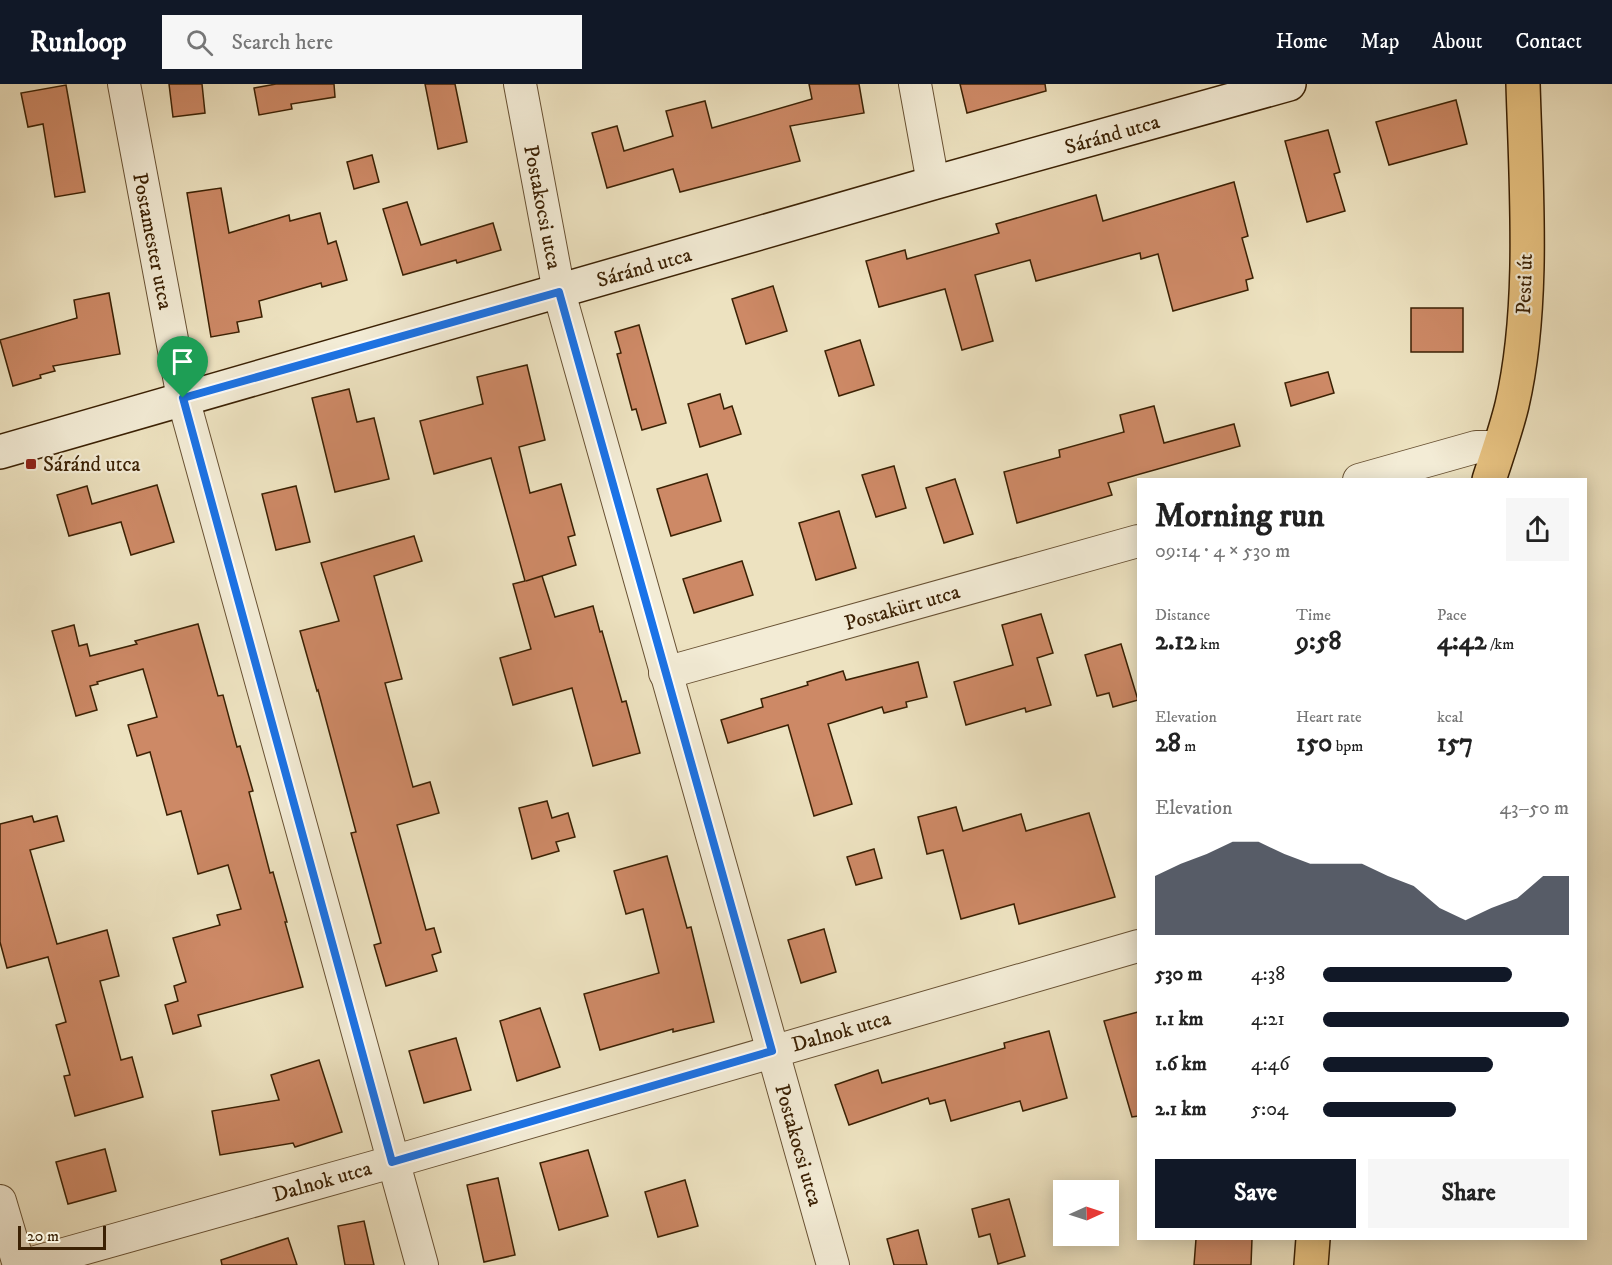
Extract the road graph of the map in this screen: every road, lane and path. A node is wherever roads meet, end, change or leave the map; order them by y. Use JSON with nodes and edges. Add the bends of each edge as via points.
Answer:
{"nodes":[{"id":1,"x":124,"y":84,"type":"edge"},
{"id":2,"x":520,"y":84,"type":"edge"},
{"id":3,"x":915,"y":84,"type":"edge"},
{"id":4,"x":1289,"y":84,"type":"edge"},
{"id":5,"x":1523,"y":84,"type":"edge"},
{"id":6,"x":933,"y":183,"type":"junction"},
{"id":7,"x":559,"y":292,"type":"junction"},
{"id":8,"x":183,"y":398,"type":"junction"},
{"id":9,"x":1500,"y":447,"type":"junction"},
{"id":10,"x":0,"y":452,"type":"edge"},
{"id":11,"x":1366,"y":478,"type":"edge"},
{"id":12,"x":1491,"y":478,"type":"edge"},
{"id":13,"x":1137,"y":541,"type":"edge"},
{"id":14,"x":664,"y":673,"type":"junction"},
{"id":15,"x":1137,"y":946,"type":"edge"},
{"id":16,"x":772,"y":1051,"type":"junction"},
{"id":17,"x":392,"y":1162,"type":"junction"},
{"id":18,"x":0,"y":1201,"type":"edge"},
{"id":19,"x":1313,"y":1240,"type":"edge"},
{"id":20,"x":19,"y":1265,"type":"edge"},
{"id":21,"x":25,"y":1265,"type":"edge"},
{"id":22,"x":422,"y":1265,"type":"edge"},
{"id":23,"x":833,"y":1265,"type":"edge"},
{"id":24,"x":1311,"y":1265,"type":"edge"}],
"edges":[{"from":1,"to":8,"type":"street","name":"Postamester utca"},
{"from":2,"to":7,"type":"street","name":"Postakocsi utca"},
{"from":3,"to":6,"type":"street"},
{"from":4,"to":6,"type":"street","name":"Sáránd utca"},
{"from":5,"to":9,"type":"main road","name":"Pesti út","via":[[1525,292],[1512,404]]},
{"from":6,"to":7,"type":"street","name":"Sáránd utca"},
{"from":7,"to":8,"type":"street","name":"Sáránd utca"},
{"from":7,"to":14,"type":"street","name":"Postakocsi utca"},
{"from":8,"to":10,"type":"street","name":"Sáránd utca"},
{"from":8,"to":17,"type":"street","name":"Postamester utca"},
{"from":9,"to":11,"type":"street","via":[[1476,447]]},
{"from":9,"to":12,"type":"main road","name":"Pesti út"},
{"from":13,"to":14,"type":"street","name":"Postakürt utca"},
{"from":14,"to":16,"type":"street","name":"Postakocsi utca"},
{"from":15,"to":16,"type":"street","name":"Dalnok utca"},
{"from":16,"to":17,"type":"street","name":"Dalnok utca"},
{"from":16,"to":23,"type":"street","name":"Postakocsi utca"},
{"from":17,"to":21,"type":"street","name":"Dalnok utca"},
{"from":17,"to":22,"type":"street","name":"Postamester utca"},
{"from":18,"to":20,"type":"street"},
{"from":19,"to":24,"type":"main road"}]}
